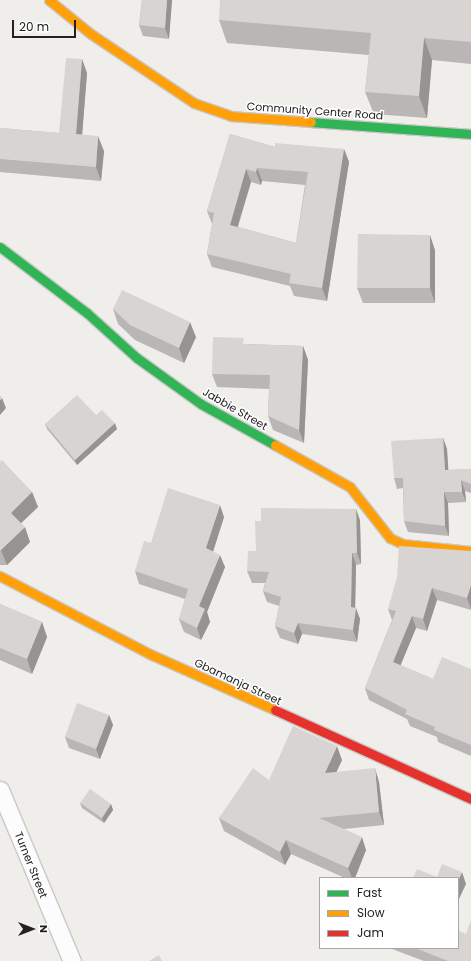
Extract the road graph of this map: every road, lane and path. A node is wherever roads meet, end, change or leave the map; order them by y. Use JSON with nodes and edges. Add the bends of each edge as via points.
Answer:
{"nodes":[{"id":1,"x":49,"y":0,"type":"edge"},
{"id":2,"x":471,"y":134,"type":"edge"},
{"id":3,"x":0,"y":247,"type":"edge"},
{"id":4,"x":471,"y":551,"type":"edge"},
{"id":5,"x":0,"y":576,"type":"edge"},
{"id":6,"x":0,"y":790,"type":"edge"},
{"id":7,"x":471,"y":799,"type":"edge"},
{"id":8,"x":72,"y":961,"type":"edge"}],
"edges":[{"from":1,"to":2,"type":"street","name":"Community Center Road","via":[[91,34],[194,103],[231,116]]},
{"from":3,"to":4,"type":"street","name":"Jabbie Street","via":[[137,358],[196,400],[350,487],[390,538],[403,544]]},
{"from":5,"to":7,"type":"street","name":"Gbamanja Street","via":[[152,655]]},
{"from":6,"to":8,"type":"street","name":"Turner Street"}]}
